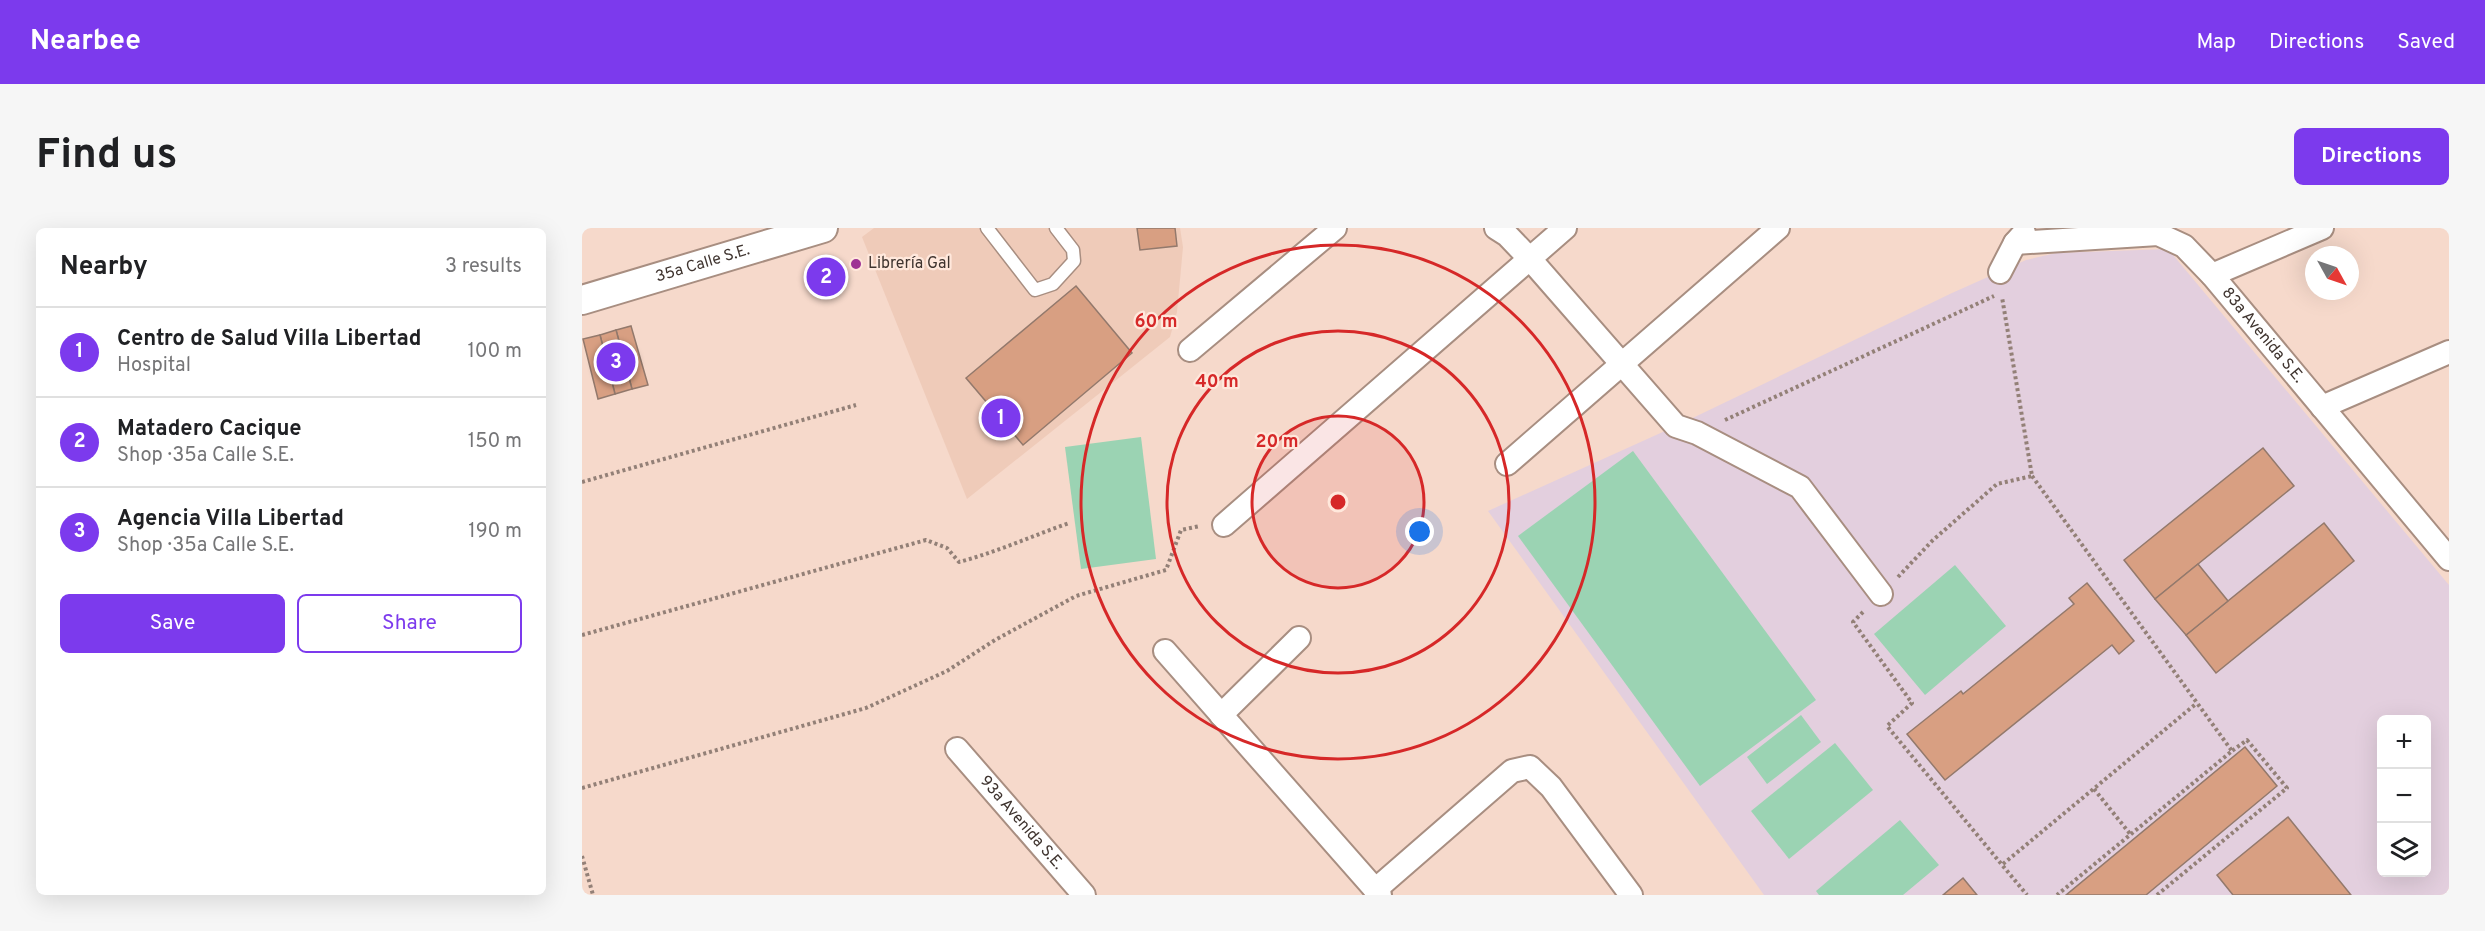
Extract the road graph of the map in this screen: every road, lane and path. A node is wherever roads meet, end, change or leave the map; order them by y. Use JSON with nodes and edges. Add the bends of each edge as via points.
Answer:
{"nodes":[{"id":1,"x":823,"y":228,"type":"edge"},
{"id":2,"x":987,"y":228,"type":"edge"},
{"id":3,"x":1056,"y":228,"type":"edge"},
{"id":4,"x":1335,"y":228,"type":"edge"},
{"id":5,"x":1496,"y":228,"type":"edge"},
{"id":6,"x":1565,"y":228,"type":"edge"},
{"id":7,"x":1778,"y":228,"type":"edge"},
{"id":8,"x":2322,"y":228,"type":"edge"},
{"id":9,"x":2022,"y":235,"type":"edge"},
{"id":10,"x":1530,"y":259,"type":"junction"},
{"id":11,"x":2000,"y":272,"type":"dead end"},
{"id":12,"x":2212,"y":275,"type":"junction"},
{"id":13,"x":582,"y":300,"type":"edge"},
{"id":14,"x":1190,"y":350,"type":"dead end"},
{"id":15,"x":2449,"y":352,"type":"edge"},
{"id":16,"x":1622,"y":364,"type":"junction"},
{"id":17,"x":856,"y":405,"type":"dead end"},
{"id":18,"x":2322,"y":407,"type":"junction"},
{"id":19,"x":1697,"y":433,"type":"junction"},
{"id":20,"x":1507,"y":464,"type":"dead end"},
{"id":21,"x":2031,"y":476,"type":"junction"},
{"id":22,"x":582,"y":482,"type":"edge"},
{"id":23,"x":1069,"y":523,"type":"dead end"},
{"id":24,"x":1224,"y":525,"type":"joint"},
{"id":25,"x":2449,"y":559,"type":"edge"},
{"id":26,"x":1881,"y":594,"type":"junction"},
{"id":27,"x":582,"y":635,"type":"edge"},
{"id":28,"x":1299,"y":639,"type":"dead end"},
{"id":29,"x":1165,"y":651,"type":"dead end"},
{"id":30,"x":2197,"y":703,"type":"junction"},
{"id":31,"x":1221,"y":715,"type":"junction"},
{"id":32,"x":957,"y":749,"type":"dead end"},
{"id":33,"x":2232,"y":751,"type":"junction"},
{"id":34,"x":582,"y":788,"type":"edge"},
{"id":35,"x":2094,"y":789,"type":"junction"},
{"id":36,"x":2131,"y":835,"type":"junction"},
{"id":37,"x":582,"y":856,"type":"edge"},
{"id":38,"x":2002,"y":864,"type":"junction"},
{"id":39,"x":1378,"y":893,"type":"edge"},
{"id":40,"x":593,"y":895,"type":"edge"},
{"id":41,"x":1084,"y":895,"type":"edge"},
{"id":42,"x":1631,"y":895,"type":"edge"},
{"id":43,"x":2027,"y":895,"type":"edge"},
{"id":44,"x":2057,"y":895,"type":"edge"},
{"id":45,"x":2157,"y":895,"type":"edge"}],
"edges":[{"from":1,"to":13,"type":"street","name":"35a Calle S.E."},
{"from":2,"to":3,"type":"lane","via":[[1035,290],[1053,284],[1074,261],[1073,249]]},
{"from":4,"to":14,"type":"street"},
{"from":5,"to":10,"type":"street"},
{"from":6,"to":10,"type":"street"},
{"from":7,"to":16,"type":"street"},
{"from":8,"to":12,"type":"street"},
{"from":9,"to":11,"type":"street"},
{"from":9,"to":12,"type":"street","name":"83a Avenida S.E.","via":[[2158,234],[2184,246]]},
{"from":10,"to":16,"type":"street"},
{"from":10,"to":24,"type":"street"},
{"from":12,"to":18,"type":"street","name":"83a Avenida S.E."},
{"from":15,"to":18,"type":"street"},
{"from":16,"to":19,"type":"street","via":[[1676,426]]},
{"from":16,"to":20,"type":"street"},
{"from":17,"to":22,"type":"path"},
{"from":18,"to":25,"type":"street","name":"83a Avenida S.E."},
{"from":19,"to":21,"type":"path","via":[[2001,293]]},
{"from":19,"to":26,"type":"street","via":[[1800,487]]},
{"from":21,"to":26,"type":"path","via":[[1997,484],[1932,541]]},
{"from":21,"to":30,"type":"path"},
{"from":23,"to":27,"type":"path","via":[[959,562],[947,548],[926,540]]},
{"from":24,"to":34,"type":"path","via":[[1181,530],[1166,570],[1076,596],[994,640],[947,671],[866,708]]},
{"from":26,"to":38,"type":"path","via":[[1854,622],[1912,703],[1887,726]]},
{"from":28,"to":31,"type":"street"},
{"from":29,"to":31,"type":"street"},
{"from":30,"to":33,"type":"path"},
{"from":30,"to":35,"type":"path"},
{"from":31,"to":39,"type":"street"},
{"from":32,"to":41,"type":"street","name":"93a Avenida S.E."},
{"from":33,"to":36,"type":"path"},
{"from":33,"to":45,"type":"path","via":[[2247,740],[2287,788]]},
{"from":35,"to":36,"type":"path"},
{"from":35,"to":38,"type":"path"},
{"from":36,"to":44,"type":"path"},
{"from":37,"to":40,"type":"path"},
{"from":38,"to":43,"type":"path"},
{"from":39,"to":42,"type":"street","via":[[1512,771],[1530,767],[1551,787]]}]}
